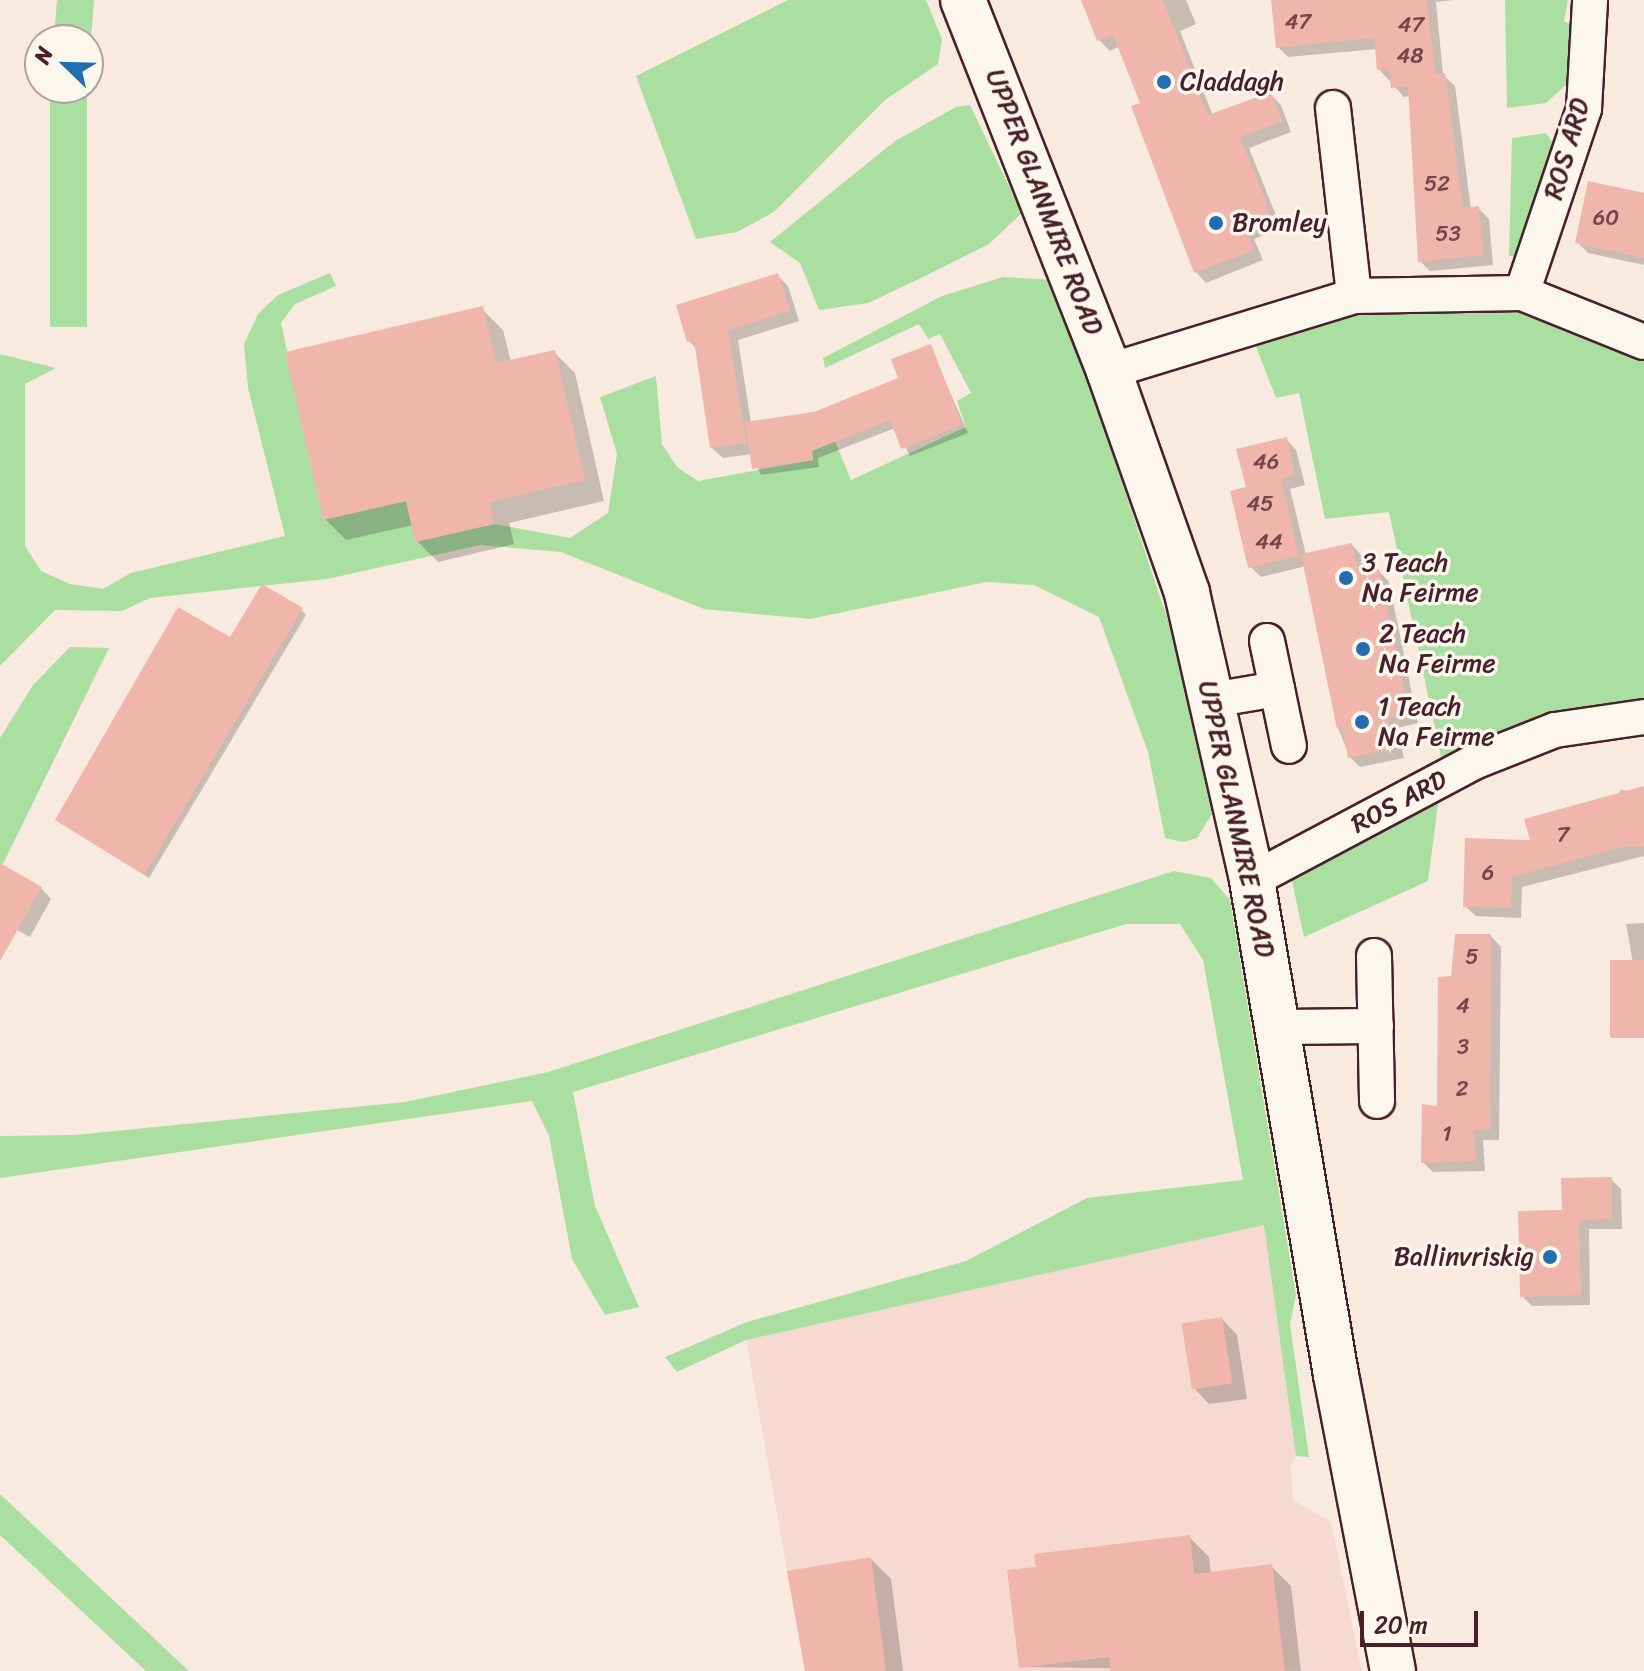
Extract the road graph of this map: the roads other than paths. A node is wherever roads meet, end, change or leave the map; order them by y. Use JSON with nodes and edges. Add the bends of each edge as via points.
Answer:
{"nodes":[{"id":1,"x":963,"y":0,"type":"edge"},
{"id":2,"x":1590,"y":0,"type":"edge"},
{"id":3,"x":1333,"y":108,"type":"dead end"},
{"id":4,"x":1522,"y":293,"type":"junction"},
{"id":5,"x":1354,"y":296,"type":"junction"},
{"id":6,"x":1644,"y":342,"type":"edge"},
{"id":7,"x":1109,"y":371,"type":"junction"},
{"id":8,"x":1267,"y":641,"type":"dead end"},
{"id":9,"x":1277,"y":689,"type":"junction"},
{"id":10,"x":1212,"y":700,"type":"junction"},
{"id":11,"x":1644,"y":717,"type":"edge"},
{"id":12,"x":1289,"y":746,"type":"dead end"},
{"id":13,"x":1252,"y":880,"type":"junction"},
{"id":14,"x":1374,"y":956,"type":"dead end"},
{"id":15,"x":1376,"y":1026,"type":"junction"},
{"id":16,"x":1278,"y":1027,"type":"junction"},
{"id":17,"x":1377,"y":1101,"type":"dead end"},
{"id":18,"x":1393,"y":1671,"type":"edge"}],
"edges":[{"from":1,"to":7,"type":"main road","name":"UPPER GLANMIRE ROAD"},
{"from":2,"to":4,"type":"street","name":"ROS ARD","via":[[1584,109]]},
{"from":3,"to":5,"type":"street"},
{"from":4,"to":5,"type":"street"},
{"from":4,"to":6,"type":"street"},
{"from":5,"to":7,"type":"street"},
{"from":7,"to":10,"type":"main road","name":"UPPER GLANMIRE ROAD","via":[[1187,593]]},
{"from":8,"to":9,"type":"street"},
{"from":9,"to":10,"type":"street"},
{"from":9,"to":12,"type":"street"},
{"from":10,"to":13,"type":"main road","name":"UPPER GLANMIRE ROAD"},
{"from":11,"to":13,"type":"street","name":"ROS ARD","via":[[1555,730],[1474,762]]},
{"from":13,"to":16,"type":"main road","name":"UPPER GLANMIRE ROAD"},
{"from":14,"to":15,"type":"street"},
{"from":15,"to":16,"type":"street"},
{"from":15,"to":17,"type":"street"},
{"from":16,"to":18,"type":"main road","name":"UPPER GLANMIRE ROAD","via":[[1338,1390]]}]}
